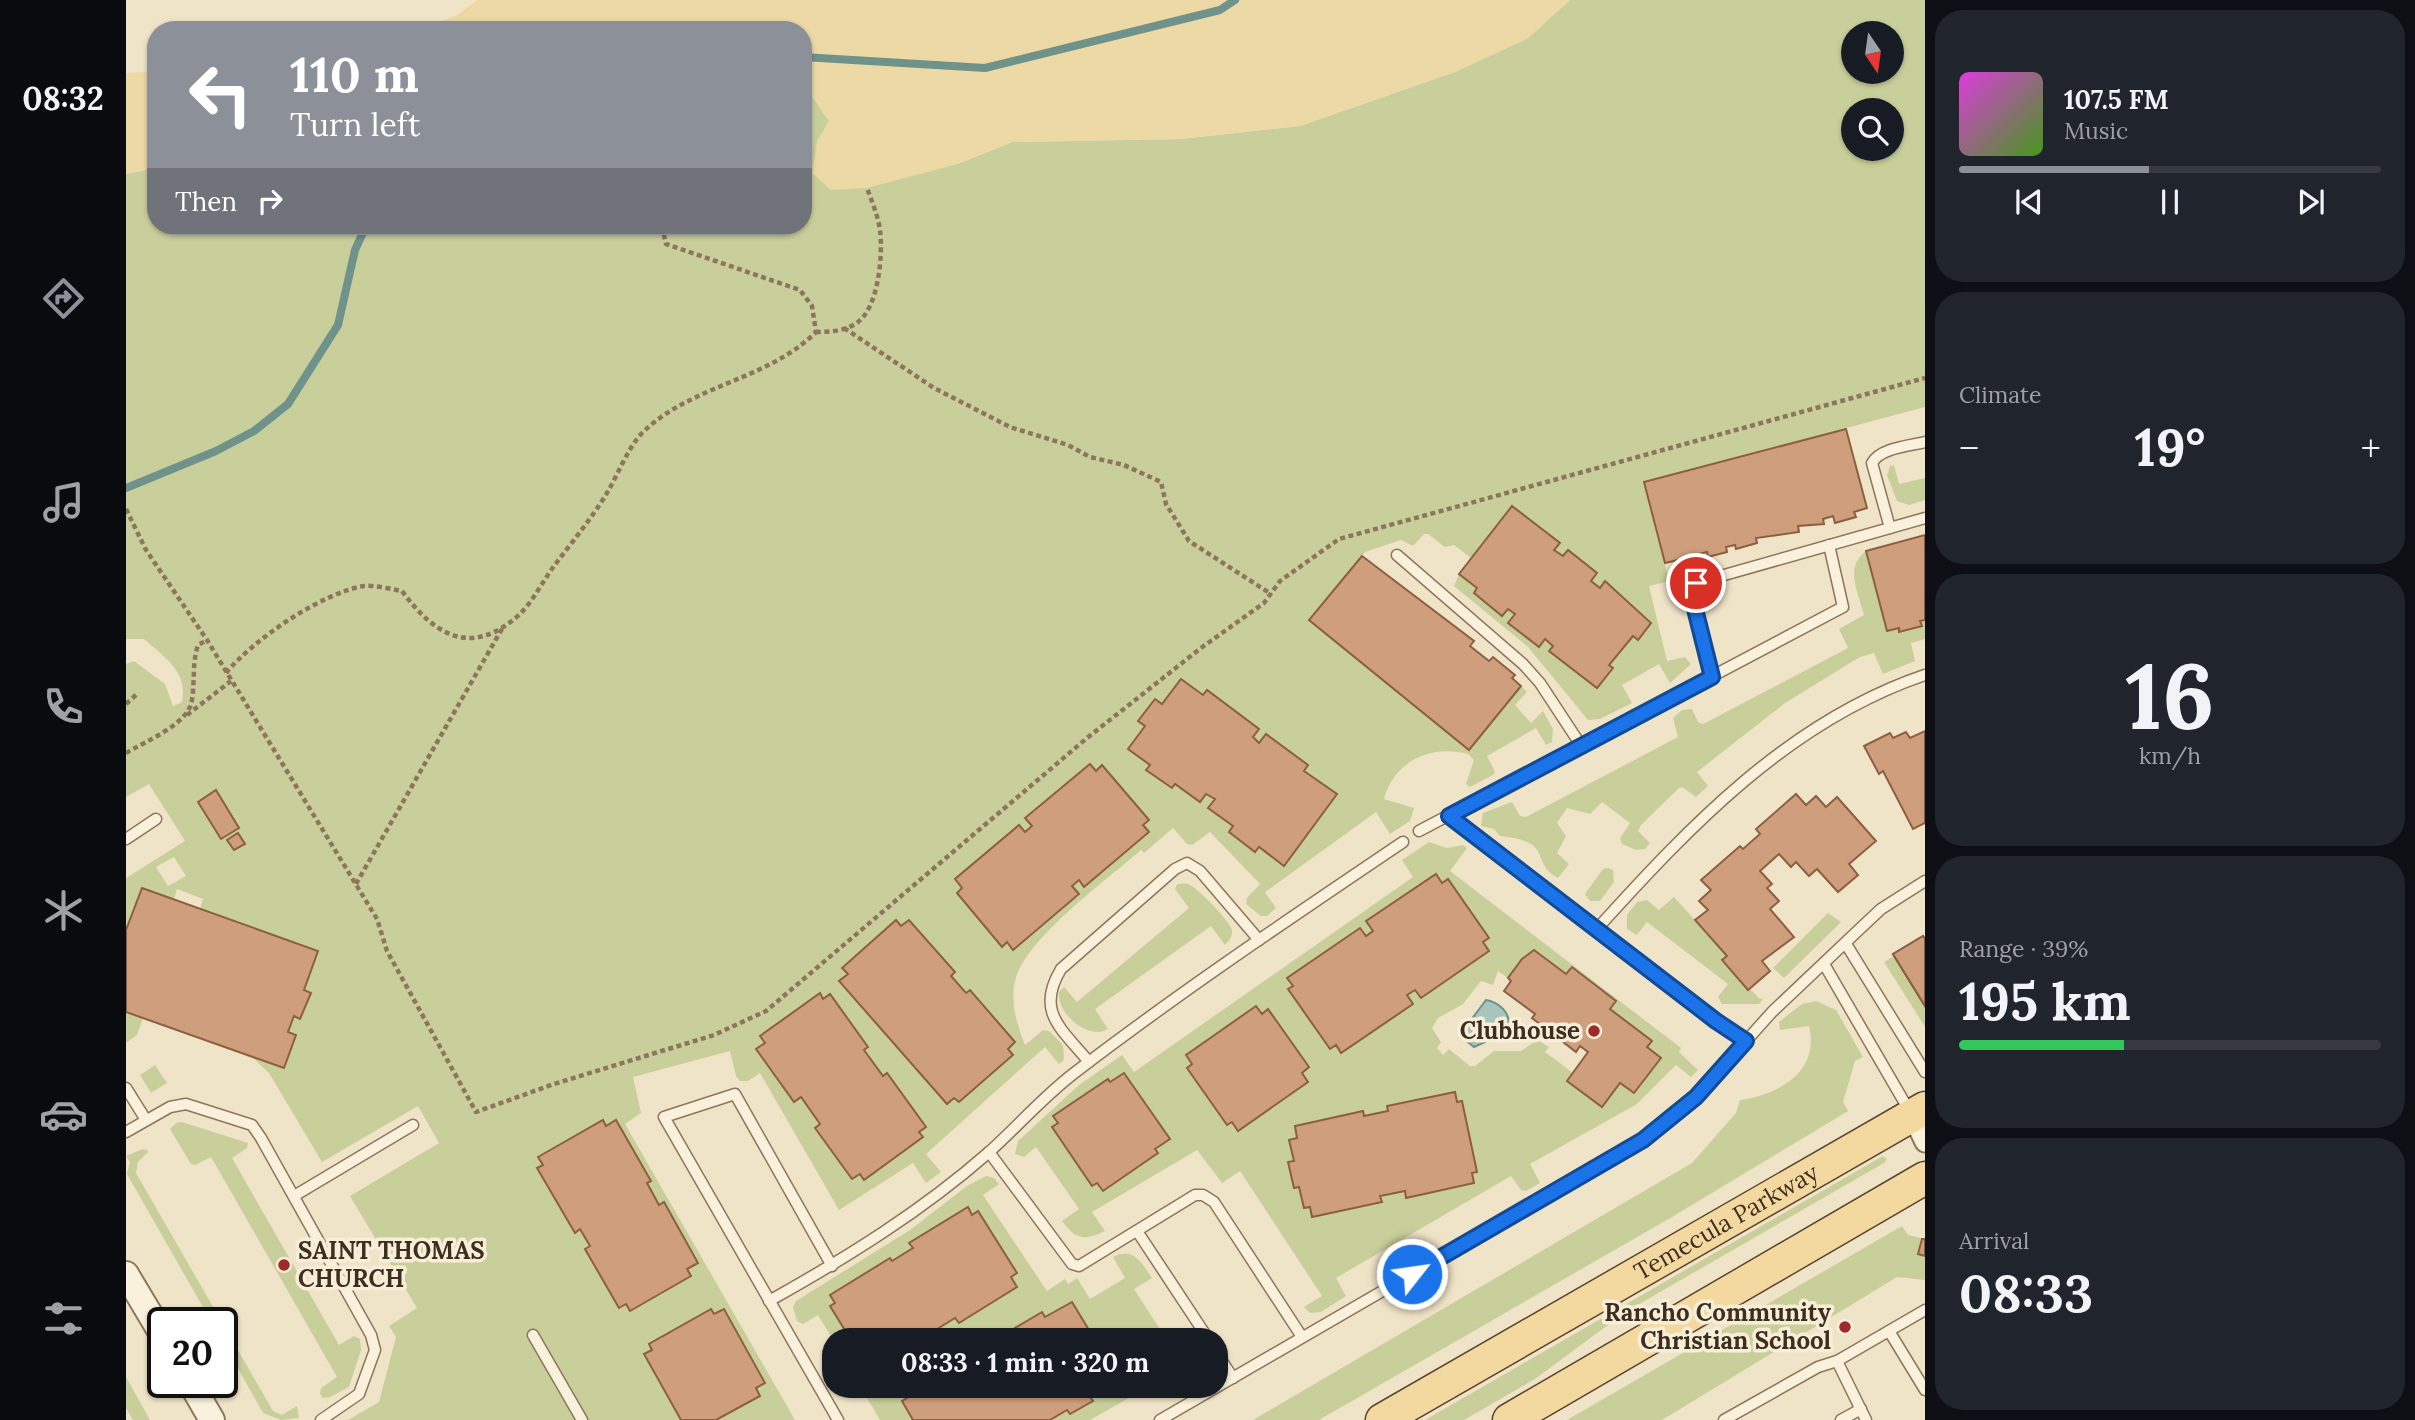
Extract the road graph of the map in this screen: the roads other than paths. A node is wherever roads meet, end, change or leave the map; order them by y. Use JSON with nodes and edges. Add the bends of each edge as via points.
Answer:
{"nodes":[{"id":1,"x":1925,"y":442,"type":"edge"},
{"id":2,"x":1925,"y":518,"type":"edge"},
{"id":3,"x":1890,"y":528,"type":"junction"},
{"id":4,"x":1829,"y":545,"type":"junction"},
{"id":5,"x":1397,"y":555,"type":"dead end"},
{"id":6,"x":1925,"y":675,"type":"edge"},
{"id":7,"x":1712,"y":677,"type":"junction"},
{"id":8,"x":1582,"y":747,"type":"junction"},
{"id":9,"x":1449,"y":816,"type":"junction"},
{"id":10,"x":156,"y":819,"type":"dead end"},
{"id":11,"x":1419,"y":831,"type":"dead end"},
{"id":12,"x":126,"y":839,"type":"edge"},
{"id":13,"x":1403,"y":842,"type":"dead end"},
{"id":14,"x":1925,"y":881,"type":"edge"},
{"id":15,"x":1596,"y":930,"type":"junction"},
{"id":16,"x":1259,"y":940,"type":"junction"},
{"id":17,"x":1846,"y":944,"type":"junction"},
{"id":18,"x":1824,"y":964,"type":"junction"},
{"id":19,"x":1746,"y":1041,"type":"junction"},
{"id":20,"x":1089,"y":1062,"type":"junction"},
{"id":21,"x":1925,"y":1072,"type":"edge"},
{"id":22,"x":126,"y":1088,"type":"edge"},
{"id":23,"x":146,"y":1120,"type":"junction"},
{"id":24,"x":1921,"y":1122,"type":"edge"},
{"id":25,"x":413,"y":1125,"type":"dead end"},
{"id":26,"x":126,"y":1132,"type":"edge"},
{"id":27,"x":989,"y":1152,"type":"junction"},
{"id":28,"x":1925,"y":1178,"type":"edge"},
{"id":29,"x":293,"y":1196,"type":"junction"},
{"id":30,"x":1137,"y":1231,"type":"junction"},
{"id":31,"x":832,"y":1266,"type":"junction"},
{"id":32,"x":126,"y":1274,"type":"edge"},
{"id":33,"x":769,"y":1301,"type":"junction"},
{"id":34,"x":147,"y":1309,"type":"edge"},
{"id":35,"x":1925,"y":1310,"type":"edge"},
{"id":36,"x":1201,"y":1328,"type":"edge"},
{"id":37,"x":1889,"y":1331,"type":"junction"},
{"id":38,"x":533,"y":1335,"type":"dead end"},
{"id":39,"x":1303,"y":1337,"type":"junction"},
{"id":40,"x":1837,"y":1361,"type":"junction"},
{"id":41,"x":1228,"y":1370,"type":"edge"},
{"id":42,"x":1233,"y":1378,"type":"junction"},
{"id":43,"x":1925,"y":1390,"type":"edge"},
{"id":44,"x":199,"y":1398,"type":"edge"},
{"id":45,"x":1861,"y":1409,"type":"junction"},
{"id":46,"x":329,"y":1418,"type":"edge"},
{"id":47,"x":212,"y":1420,"type":"edge"},
{"id":48,"x":582,"y":1420,"type":"edge"},
{"id":49,"x":838,"y":1420,"type":"edge"},
{"id":50,"x":1160,"y":1420,"type":"edge"},
{"id":51,"x":1382,"y":1420,"type":"edge"},
{"id":52,"x":1509,"y":1420,"type":"edge"},
{"id":53,"x":1724,"y":1420,"type":"edge"},
{"id":54,"x":1842,"y":1420,"type":"edge"},
{"id":55,"x":1866,"y":1420,"type":"edge"}],
"edges":[{"from":1,"to":3,"type":"lane","via":[[1886,452],[1872,463]]},
{"from":2,"to":3,"type":"lane"},
{"from":3,"to":4,"type":"lane"},
{"from":4,"to":7,"type":"lane","via":[[1843,607]]},
{"from":4,"to":7,"type":"lane","via":[[1691,587]]},
{"from":5,"to":8,"type":"lane","via":[[1523,664]]},
{"from":6,"to":15,"type":"lane","via":[[1805,735],[1755,771],[1711,808]]},
{"from":7,"to":8,"type":"lane"},
{"from":8,"to":9,"type":"lane"},
{"from":9,"to":11,"type":"lane"},
{"from":9,"to":15,"type":"lane"},
{"from":10,"to":12,"type":"lane"},
{"from":13,"to":16,"type":"lane"},
{"from":14,"to":17,"type":"lane","via":[[1881,909]]},
{"from":15,"to":19,"type":"lane"},
{"from":16,"to":20,"type":"lane"},
{"from":16,"to":20,"type":"lane","via":[[1200,871],[1187,863],[1175,869],[1061,969],[1052,984],[1048,998],[1051,1013]]},
{"from":17,"to":18,"type":"lane"},
{"from":17,"to":21,"type":"lane"},
{"from":18,"to":19,"type":"lane"},
{"from":18,"to":24,"type":"lane"},
{"from":19,"to":39,"type":"lane","via":[[1696,1097],[1643,1140]]},
{"from":20,"to":27,"type":"lane","via":[[1049,1093]]},
{"from":22,"to":23,"type":"lane"},
{"from":23,"to":26,"type":"lane"},
{"from":23,"to":29,"type":"lane","via":[[186,1104],[252,1125]]},
{"from":24,"to":51,"type":"main road","name":"Temecula Parkway"},
{"from":25,"to":29,"type":"lane"},
{"from":27,"to":30,"type":"lane","via":[[1072,1264],[1079,1266]]},
{"from":27,"to":31,"type":"lane","via":[[931,1199]]},
{"from":28,"to":52,"type":"main road"},
{"from":29,"to":46,"type":"lane","via":[[371,1335],[375,1350],[359,1394]]},
{"from":30,"to":36,"type":"lane"},
{"from":30,"to":39,"type":"lane","via":[[1195,1195],[1214,1202]]},
{"from":31,"to":33,"type":"lane"},
{"from":31,"to":33,"type":"lane","via":[[735,1094],[664,1117]]},
{"from":32,"to":34,"type":"street"},
{"from":33,"to":49,"type":"lane"},
{"from":35,"to":37,"type":"lane"},
{"from":37,"to":40,"type":"lane"},
{"from":37,"to":43,"type":"lane"},
{"from":38,"to":48,"type":"lane"},
{"from":39,"to":42,"type":"lane"},
{"from":40,"to":45,"type":"lane"},
{"from":40,"to":53,"type":"lane"},
{"from":41,"to":42,"type":"lane"},
{"from":42,"to":50,"type":"lane"},
{"from":44,"to":47,"type":"street"},
{"from":45,"to":54,"type":"lane"},
{"from":45,"to":55,"type":"lane"}]}
